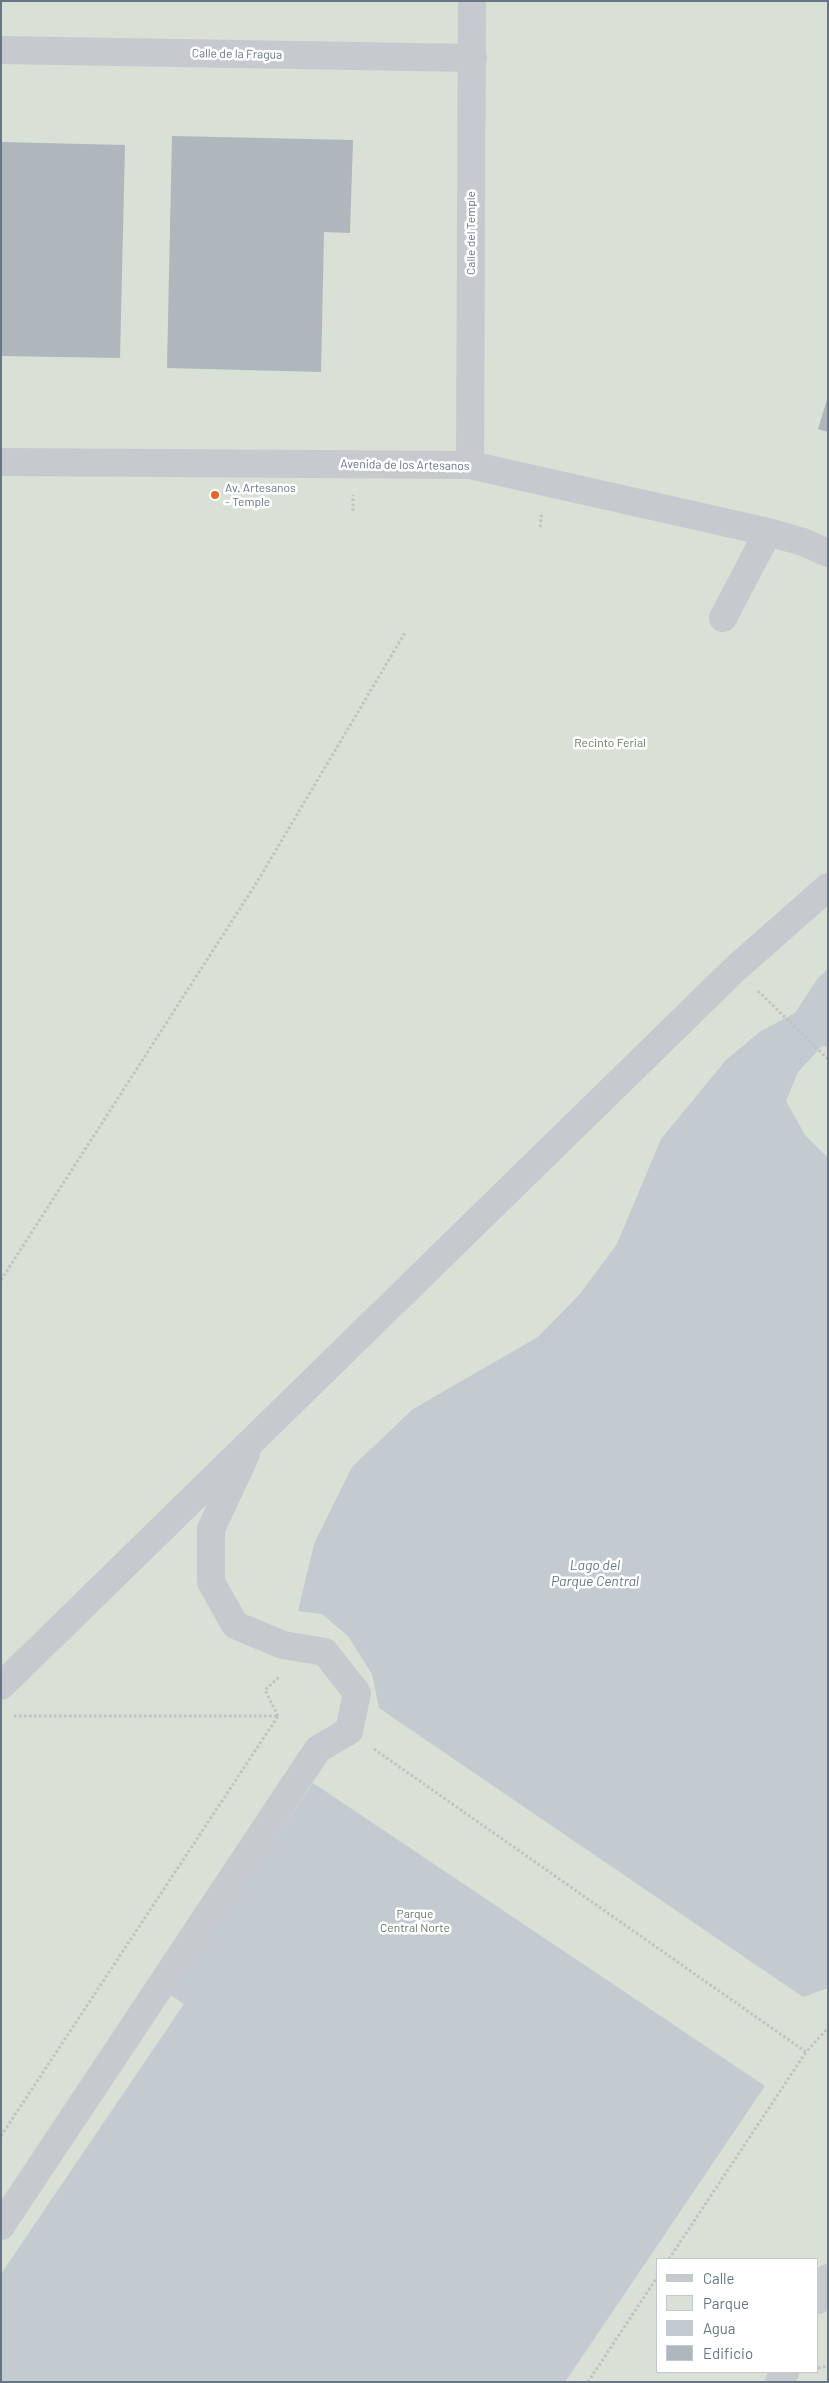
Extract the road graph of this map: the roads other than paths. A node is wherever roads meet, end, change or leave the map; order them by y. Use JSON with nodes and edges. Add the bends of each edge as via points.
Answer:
{"nodes":[{"id":1,"x":472,"y":1,"type":"edge"},
{"id":2,"x":1,"y":50,"type":"edge"},
{"id":3,"x":473,"y":58,"type":"junction"},
{"id":4,"x":1,"y":462,"type":"edge"},
{"id":5,"x":470,"y":465,"type":"junction"},
{"id":6,"x":768,"y":532,"type":"junction"},
{"id":7,"x":828,"y":553,"type":"edge"},
{"id":8,"x":723,"y":618,"type":"dead end"},
{"id":9,"x":828,"y":887,"type":"edge"},
{"id":10,"x":253,"y":1439,"type":"junction"},
{"id":11,"x":1,"y":1686,"type":"edge"},
{"id":12,"x":1,"y":2226,"type":"edge"},
{"id":13,"x":828,"y":2278,"type":"edge"},
{"id":14,"x":819,"y":2298,"type":"edge"}],
"edges":[{"from":1,"to":3,"type":"street","name":"Calle del Temple"},
{"from":2,"to":3,"type":"street","name":"Calle de la Fragua"},
{"from":3,"to":5,"type":"street","name":"Calle del Temple"},
{"from":4,"to":5,"type":"street","name":"Avenida de los Artesanos"},
{"from":5,"to":6,"type":"street","name":"Avenida de los Artesanos"},
{"from":6,"to":7,"type":"street","name":"Avenida de los Artesanos"},
{"from":6,"to":8,"type":"street"},
{"from":9,"to":10,"type":"street","via":[[736,969]]},
{"from":10,"to":11,"type":"street"},
{"from":10,"to":12,"type":"street","via":[[211,1530],[210,1582],[235,1625],[284,1645],[325,1652],[357,1693],[348,1731],[318,1749]]},
{"from":13,"to":14,"type":"street"}]}
